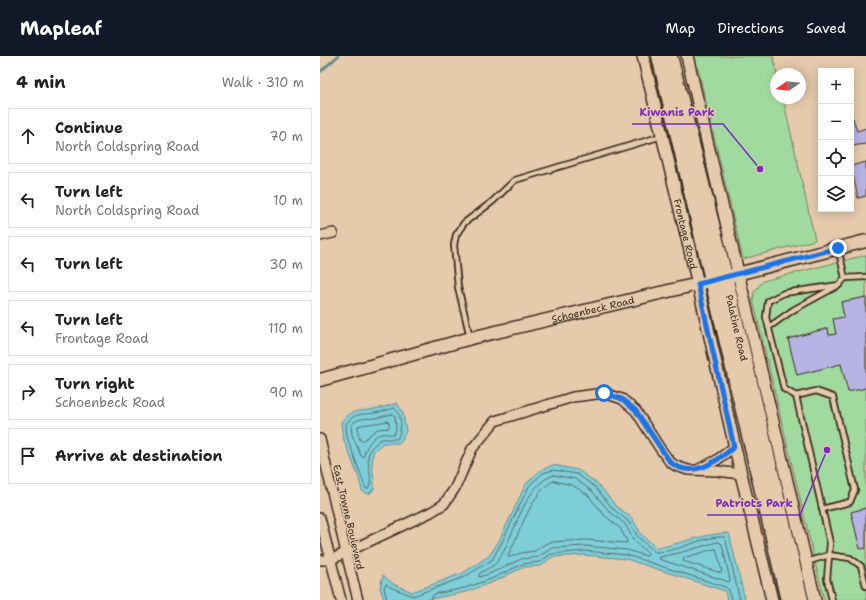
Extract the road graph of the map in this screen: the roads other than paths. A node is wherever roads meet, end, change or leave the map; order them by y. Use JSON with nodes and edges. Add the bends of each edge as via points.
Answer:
{"nodes":[{"id":1,"x":643,"y":56,"type":"edge"},
{"id":2,"x":659,"y":56,"type":"edge"},
{"id":3,"x":670,"y":56,"type":"edge"},
{"id":4,"x":687,"y":56,"type":"edge"},
{"id":5,"x":663,"y":135,"type":"junction"},
{"id":6,"x":333,"y":233,"type":"dead end"},
{"id":7,"x":320,"y":236,"type":"edge"},
{"id":8,"x":866,"y":241,"type":"edge"},
{"id":9,"x":838,"y":248,"type":"junction"},
{"id":10,"x":732,"y":274,"type":"junction"},
{"id":11,"x":845,"y":278,"type":"junction"},
{"id":12,"x":866,"y":278,"type":"edge"},
{"id":13,"x":705,"y":282,"type":"junction"},
{"id":14,"x":839,"y":285,"type":"junction"},
{"id":15,"x":769,"y":327,"type":"junction"},
{"id":16,"x":471,"y":338,"type":"junction"},
{"id":17,"x":320,"y":380,"type":"edge"},
{"id":18,"x":796,"y":396,"type":"junction"},
{"id":19,"x":320,"y":439,"type":"edge"},
{"id":20,"x":734,"y":447,"type":"junction"},
{"id":21,"x":696,"y":470,"type":"junction"},
{"id":22,"x":741,"y":474,"type":"junction"},
{"id":23,"x":822,"y":509,"type":"junction"},
{"id":24,"x":320,"y":518,"type":"edge"},
{"id":25,"x":346,"y":553,"type":"junction"},
{"id":26,"x":829,"y":555,"type":"junction"},
{"id":27,"x":320,"y":560,"type":"edge"},
{"id":28,"x":330,"y":560,"type":"junction"},
{"id":29,"x":806,"y":562,"type":"junction"},
{"id":30,"x":866,"y":586,"type":"edge"},
{"id":31,"x":341,"y":600,"type":"edge"},
{"id":32,"x":358,"y":600,"type":"edge"},
{"id":33,"x":772,"y":600,"type":"edge"},
{"id":34,"x":788,"y":600,"type":"edge"},
{"id":35,"x":801,"y":600,"type":"edge"},
{"id":36,"x":815,"y":600,"type":"edge"},
{"id":37,"x":832,"y":600,"type":"edge"}],
"edges":[{"from":1,"to":5,"type":"street","name":"Frontage Road"},
{"from":2,"to":13,"type":"highway","name":"Palatine Road"},
{"from":3,"to":10,"type":"highway","name":"Palatine Road"},
{"from":4,"to":10,"type":"street"},
{"from":5,"to":13,"type":"street","name":"Frontage Road"},
{"from":5,"to":16,"type":"lane","via":[[515,180],[464,223],[456,235],[454,246],[458,287]]},
{"from":6,"to":7,"type":"street"},
{"from":8,"to":9,"type":"main road","name":"Schoenbeck Road"},
{"from":9,"to":10,"type":"main road","name":"Schoenbeck Road"},
{"from":9,"to":11,"type":"lane"},
{"from":10,"to":13,"type":"main road","name":"Schoenbeck Road"},
{"from":10,"to":29,"type":"street"},
{"from":10,"to":35,"type":"highway","name":"Palatine Road"},
{"from":11,"to":12,"type":"lane"},
{"from":11,"to":14,"type":"lane"},
{"from":13,"to":16,"type":"main road","name":"Schoenbeck Road"},
{"from":13,"to":20,"type":"street","name":"Frontage Road"},
{"from":13,"to":34,"type":"highway","name":"Palatine Road"},
{"from":14,"to":15,"type":"lane","via":[[793,310]]},
{"from":14,"to":15,"type":"lane","via":[[784,293],[768,301],[766,317]]},
{"from":15,"to":18,"type":"lane","via":[[784,389]]},
{"from":16,"to":17,"type":"main road","name":"Schoenbeck Road"},
{"from":18,"to":23,"type":"lane"},
{"from":18,"to":23,"type":"lane","via":[[816,391],[833,397],[855,490],[850,502]]},
{"from":19,"to":25,"type":"street","name":"East Towne Boulevard"},
{"from":20,"to":21,"type":"street","via":[[717,460]]},
{"from":20,"to":22,"type":"street","name":"Frontage Road"},
{"from":21,"to":22,"type":"street"},
{"from":21,"to":25,"type":"street","via":[[682,469],[670,462],[636,411],[622,399],[604,393],[573,397],[495,421],[472,449],[456,488],[444,504]]},
{"from":22,"to":33,"type":"street","name":"Frontage Road"},
{"from":23,"to":26,"type":"lane","via":[[830,543]]},
{"from":24,"to":28,"type":"street"},
{"from":25,"to":28,"type":"street"},
{"from":25,"to":32,"type":"street","name":"East Towne Boulevard"},
{"from":26,"to":29,"type":"lane"},
{"from":26,"to":30,"type":"lane","via":[[850,558],[861,566]]},
{"from":26,"to":37,"type":"lane","via":[[827,579]]},
{"from":27,"to":28,"type":"street"},
{"from":28,"to":31,"type":"street"},
{"from":29,"to":36,"type":"street"}]}
